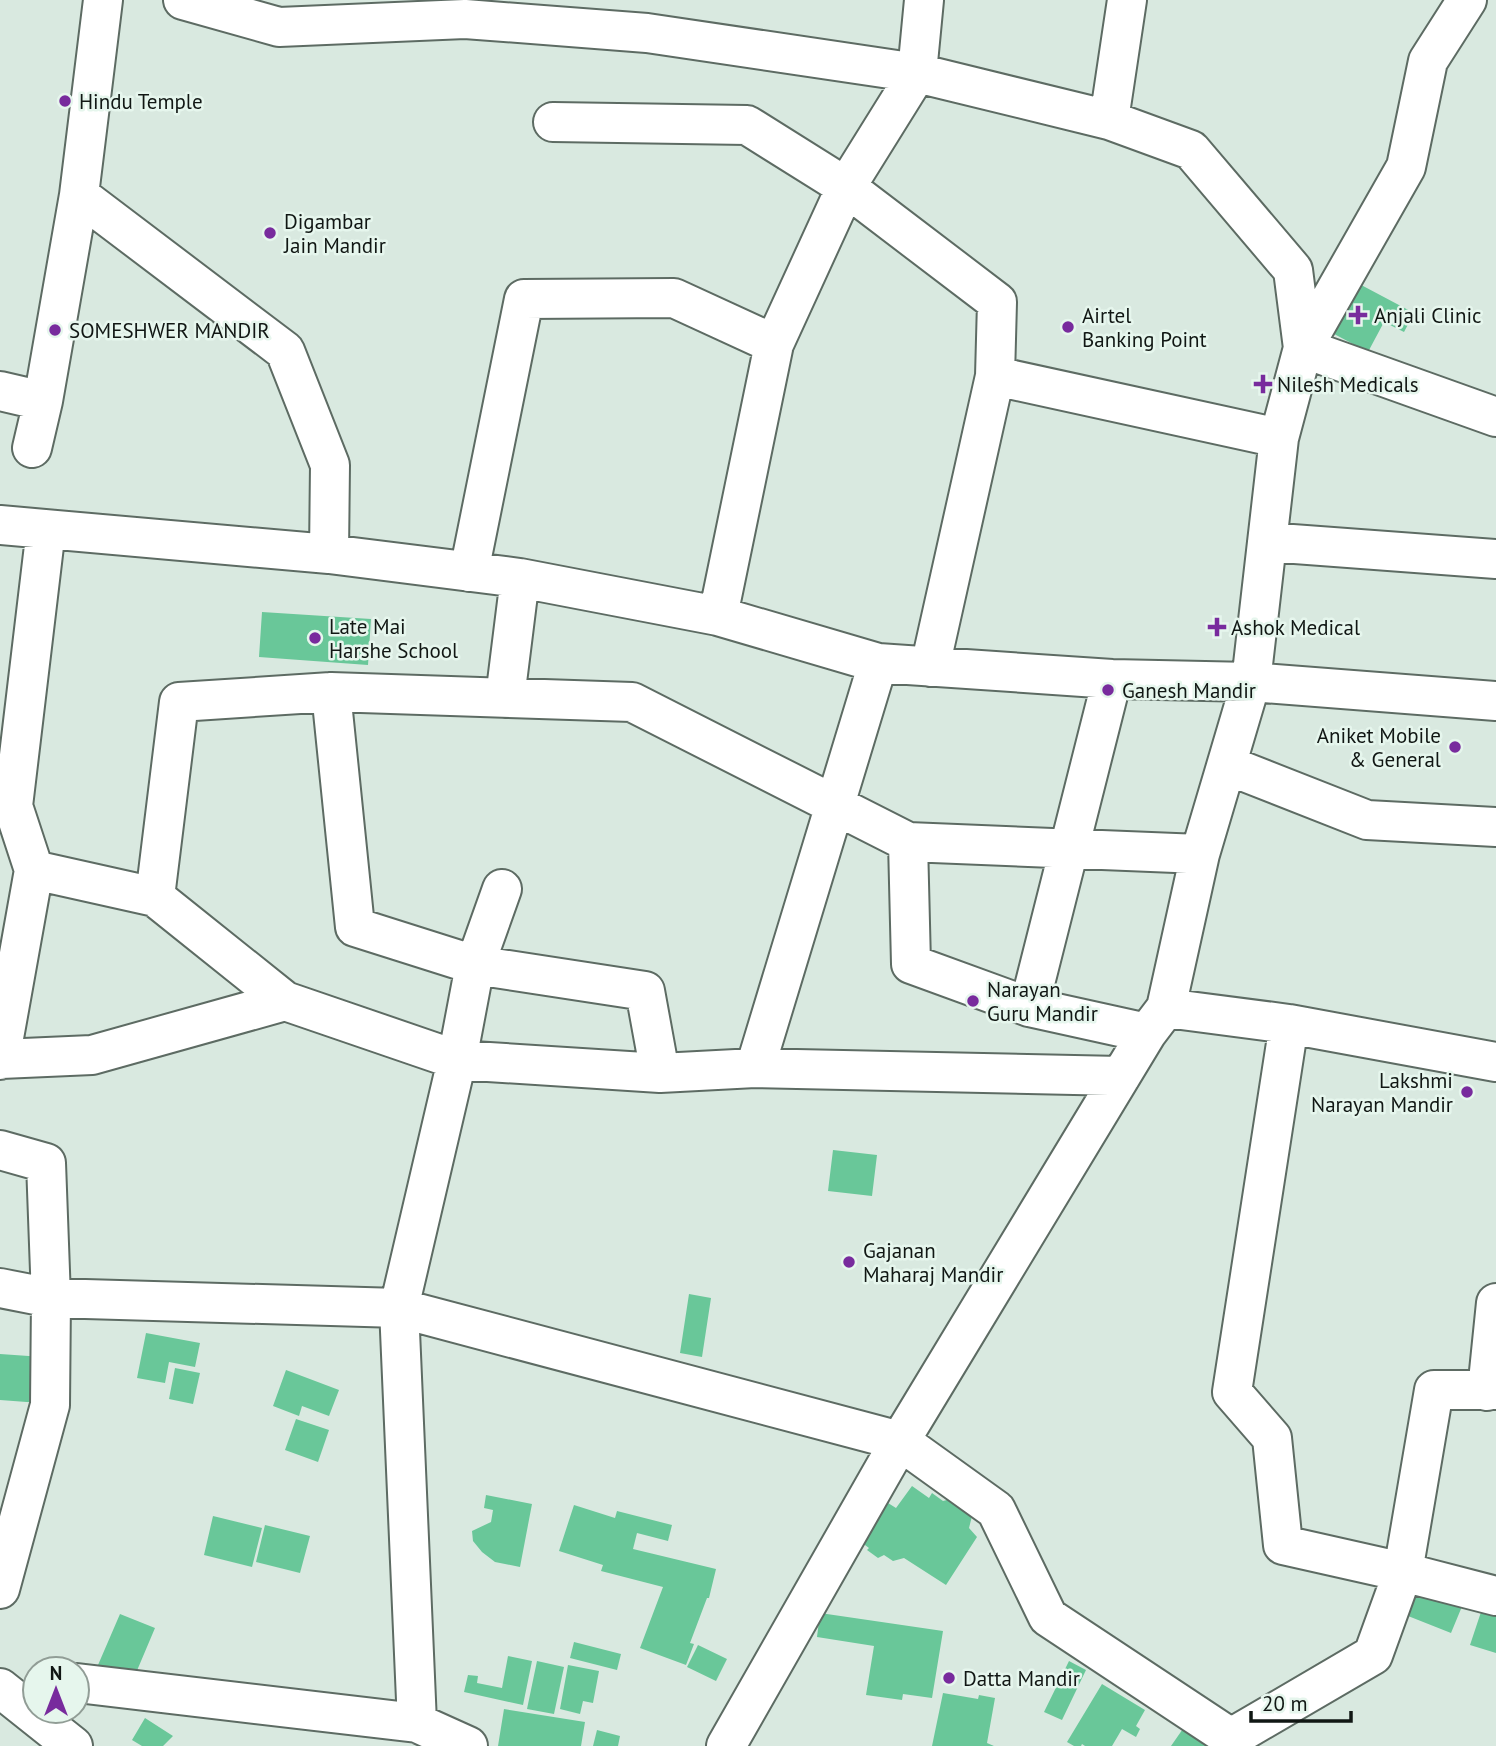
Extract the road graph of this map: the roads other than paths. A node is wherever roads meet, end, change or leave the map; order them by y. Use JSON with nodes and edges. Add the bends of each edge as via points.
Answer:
{"nodes":[{"id":1,"x":103,"y":0,"type":"edge"},
{"id":2,"x":183,"y":0,"type":"edge"},
{"id":3,"x":924,"y":0,"type":"edge"},
{"id":4,"x":1127,"y":0,"type":"edge"},
{"id":5,"x":1467,"y":0,"type":"edge"},
{"id":6,"x":466,"y":10,"type":"edge"},
{"id":7,"x":648,"y":17,"type":"edge"},
{"id":8,"x":917,"y":73,"type":"junction"},
{"id":9,"x":1110,"y":120,"type":"junction"},
{"id":10,"x":553,"y":122,"type":"dead end"},
{"id":11,"x":846,"y":187,"type":"junction"},
{"id":12,"x":79,"y":195,"type":"junction"},
{"id":13,"x":774,"y":344,"type":"junction"},
{"id":14,"x":1303,"y":348,"type":"junction"},
{"id":15,"x":995,"y":376,"type":"junction"},
{"id":16,"x":0,"y":391,"type":"edge"},
{"id":17,"x":43,"y":401,"type":"junction"},
{"id":18,"x":1496,"y":417,"type":"edge"},
{"id":19,"x":1279,"y":438,"type":"junction"},
{"id":20,"x":32,"y":448,"type":"dead end"},
{"id":21,"x":0,"y":525,"type":"edge"},
{"id":22,"x":46,"y":529,"type":"junction"},
{"id":23,"x":1267,"y":542,"type":"junction"},
{"id":24,"x":329,"y":554,"type":"junction"},
{"id":25,"x":1496,"y":559,"type":"edge"},
{"id":26,"x":469,"y":572,"type":"junction"},
{"id":27,"x":520,"y":578,"type":"junction"},
{"id":28,"x":719,"y":616,"type":"junction"},
{"id":29,"x":878,"y":663,"type":"junction"},
{"id":30,"x":930,"y":667,"type":"junction"},
{"id":31,"x":1112,"y":679,"type":"junction"},
{"id":32,"x":1251,"y":682,"type":"junction"},
{"id":33,"x":331,"y":692,"type":"junction"},
{"id":34,"x":505,"y":698,"type":"junction"},
{"id":35,"x":1496,"y":701,"type":"edge"},
{"id":36,"x":1227,"y":765,"type":"junction"},
{"id":37,"x":6,"y":804,"type":"edge"},
{"id":38,"x":835,"y":804,"type":"junction"},
{"id":39,"x":1496,"y":827,"type":"edge"},
{"id":40,"x":908,"y":842,"type":"junction"},
{"id":41,"x":1069,"y":848,"type":"junction"},
{"id":42,"x":1200,"y":854,"type":"junction"},
{"id":43,"x":34,"y":870,"type":"junction"},
{"id":44,"x":502,"y":889,"type":"dead end"},
{"id":45,"x":155,"y":897,"type":"junction"},
{"id":46,"x":475,"y":965,"type":"junction"},
{"id":47,"x":285,"y":1000,"type":"junction"},
{"id":48,"x":1029,"y":1007,"type":"junction"},
{"id":49,"x":1157,"y":1020,"type":"junction"},
{"id":50,"x":1289,"y":1024,"type":"junction"},
{"id":51,"x":1,"y":1060,"type":"edge"},
{"id":52,"x":457,"y":1060,"type":"junction"},
{"id":53,"x":1496,"y":1062,"type":"edge"},
{"id":54,"x":755,"y":1068,"type":"junction"},
{"id":55,"x":660,"y":1073,"type":"junction"},
{"id":56,"x":1121,"y":1076,"type":"junction"},
{"id":57,"x":0,"y":1150,"type":"edge"},
{"id":58,"x":0,"y":1288,"type":"edge"},
{"id":59,"x":51,"y":1298,"type":"junction"},
{"id":60,"x":1496,"y":1303,"type":"edge"},
{"id":61,"x":399,"y":1308,"type":"junction"},
{"id":62,"x":1492,"y":1390,"type":"edge"},
{"id":63,"x":900,"y":1441,"type":"junction"},
{"id":64,"x":1403,"y":1572,"type":"junction"},
{"id":65,"x":0,"y":1589,"type":"edge"},
{"id":66,"x":1496,"y":1596,"type":"edge"},
{"id":67,"x":0,"y":1674,"type":"edge"},
{"id":68,"x":21,"y":1676,"type":"edge"},
{"id":69,"x":91,"y":1685,"type":"edge"},
{"id":70,"x":0,"y":1688,"type":"edge"},
{"id":71,"x":417,"y":1723,"type":"junction"},
{"id":72,"x":1234,"y":1742,"type":"edge"},
{"id":73,"x":73,"y":1746,"type":"edge"},
{"id":74,"x":468,"y":1746,"type":"edge"},
{"id":75,"x":726,"y":1746,"type":"edge"}],
"edges":[{"from":1,"to":12,"type":"street"},
{"from":2,"to":6,"type":"street","via":[[279,27]]},
{"from":3,"to":8,"type":"street"},
{"from":4,"to":9,"type":"street"},
{"from":5,"to":14,"type":"street","via":[[1428,61],[1406,167]]},
{"from":6,"to":7,"type":"street"},
{"from":7,"to":8,"type":"street"},
{"from":8,"to":9,"type":"street"},
{"from":8,"to":11,"type":"street"},
{"from":9,"to":14,"type":"street","via":[[1191,150],[1293,270]]},
{"from":10,"to":11,"type":"street","via":[[747,125]]},
{"from":11,"to":13,"type":"street"},
{"from":11,"to":15,"type":"street","via":[[997,302]]},
{"from":12,"to":17,"type":"street"},
{"from":12,"to":24,"type":"street","via":[[285,351],[330,465]]},
{"from":13,"to":26,"type":"street","via":[[674,299],[524,299]]},
{"from":13,"to":28,"type":"street"},
{"from":14,"to":18,"type":"street"},
{"from":14,"to":19,"type":"street"},
{"from":15,"to":19,"type":"street"},
{"from":15,"to":30,"type":"street"},
{"from":16,"to":17,"type":"street"},
{"from":17,"to":20,"type":"street"},
{"from":19,"to":23,"type":"street"},
{"from":21,"to":22,"type":"street"},
{"from":22,"to":24,"type":"street"},
{"from":22,"to":37,"type":"street"},
{"from":23,"to":25,"type":"street"},
{"from":23,"to":32,"type":"street"},
{"from":24,"to":26,"type":"street"},
{"from":26,"to":27,"type":"street"},
{"from":27,"to":28,"type":"street"},
{"from":27,"to":34,"type":"street"},
{"from":28,"to":29,"type":"street"},
{"from":29,"to":30,"type":"street"},
{"from":29,"to":38,"type":"street"},
{"from":30,"to":31,"type":"street"},
{"from":31,"to":32,"type":"street"},
{"from":31,"to":41,"type":"street"},
{"from":32,"to":35,"type":"street"},
{"from":32,"to":36,"type":"street"},
{"from":33,"to":34,"type":"street"},
{"from":33,"to":45,"type":"street","via":[[179,702]]},
{"from":33,"to":46,"type":"street","via":[[355,927]]},
{"from":34,"to":38,"type":"street","via":[[632,702]]},
{"from":36,"to":39,"type":"street","via":[[1367,820]]},
{"from":36,"to":42,"type":"street"},
{"from":37,"to":43,"type":"street"},
{"from":38,"to":40,"type":"street"},
{"from":38,"to":54,"type":"street"},
{"from":40,"to":41,"type":"street"},
{"from":40,"to":48,"type":"street","via":[[911,964]]},
{"from":41,"to":42,"type":"street"},
{"from":41,"to":48,"type":"street"},
{"from":42,"to":49,"type":"street"},
{"from":43,"to":45,"type":"street"},
{"from":43,"to":51,"type":"street"},
{"from":44,"to":46,"type":"street"},
{"from":45,"to":47,"type":"street"},
{"from":46,"to":52,"type":"street"},
{"from":46,"to":55,"type":"street","via":[[645,991]]},
{"from":47,"to":51,"type":"street","via":[[92,1055]]},
{"from":47,"to":52,"type":"street"},
{"from":48,"to":49,"type":"street"},
{"from":49,"to":50,"type":"street"},
{"from":49,"to":56,"type":"street"},
{"from":50,"to":53,"type":"street"},
{"from":50,"to":64,"type":"street","via":[[1232,1392],[1272,1438],[1283,1545]]},
{"from":52,"to":55,"type":"street"},
{"from":52,"to":61,"type":"street"},
{"from":54,"to":55,"type":"street"},
{"from":54,"to":56,"type":"street"},
{"from":56,"to":63,"type":"street"},
{"from":57,"to":59,"type":"street","via":[[46,1163]]},
{"from":58,"to":59,"type":"street"},
{"from":59,"to":61,"type":"street"},
{"from":59,"to":65,"type":"street","via":[[50,1405]]},
{"from":60,"to":62,"type":"street"},
{"from":61,"to":63,"type":"street"},
{"from":61,"to":71,"type":"street"},
{"from":62,"to":64,"type":"street","via":[[1434,1390]]},
{"from":63,"to":72,"type":"street","via":[[996,1510],[1048,1618]]},
{"from":63,"to":75,"type":"street"},
{"from":64,"to":66,"type":"street"},
{"from":64,"to":72,"type":"street","via":[[1373,1655]]},
{"from":67,"to":68,"type":"street"},
{"from":69,"to":71,"type":"street"},
{"from":70,"to":73,"type":"street"},
{"from":71,"to":74,"type":"street"}]}
